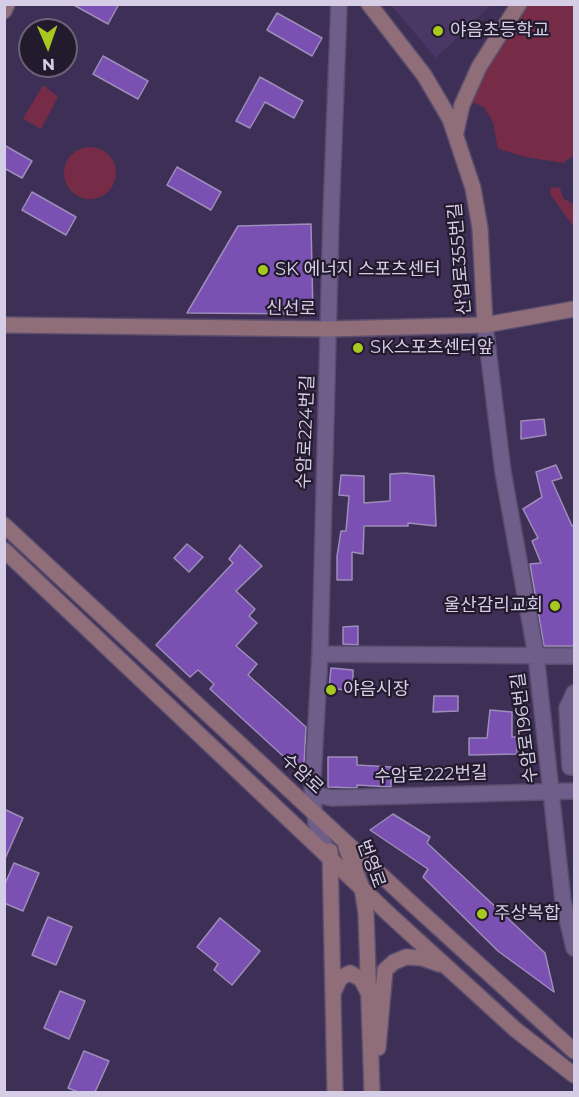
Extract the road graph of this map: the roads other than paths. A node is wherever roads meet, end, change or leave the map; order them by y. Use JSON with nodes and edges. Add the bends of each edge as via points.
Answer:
{"nodes":[{"id":1,"x":339,"y":4,"type":"edge"},
{"id":2,"x":369,"y":4,"type":"edge"},
{"id":3,"x":519,"y":4,"type":"edge"},
{"id":4,"x":456,"y":134,"type":"junction"},
{"id":5,"x":574,"y":309,"type":"edge"},
{"id":6,"x":4,"y":325,"type":"edge"},
{"id":7,"x":485,"y":325,"type":"junction"},
{"id":8,"x":328,"y":329,"type":"junction"},
{"id":9,"x":4,"y":525,"type":"edge"},
{"id":10,"x":4,"y":550,"type":"edge"},
{"id":11,"x":320,"y":654,"type":"junction"},
{"id":12,"x":536,"y":655,"type":"junction"},
{"id":13,"x":574,"y":656,"type":"edge"},
{"id":14,"x":574,"y":693,"type":"edge"},
{"id":15,"x":574,"y":767,"type":"edge"},
{"id":16,"x":552,"y":790,"type":"junction"},
{"id":17,"x":574,"y":791,"type":"edge"},
{"id":18,"x":312,"y":794,"type":"junction"},
{"id":19,"x":314,"y":812,"type":"junction"},
{"id":20,"x":340,"y":836,"type":"junction"},
{"id":21,"x":329,"y":857,"type":"junction"},
{"id":22,"x":362,"y":888,"type":"junction"},
{"id":23,"x":574,"y":948,"type":"edge"},
{"id":24,"x":450,"y":970,"type":"junction"},
{"id":25,"x":369,"y":994,"type":"junction"},
{"id":26,"x":332,"y":995,"type":"junction"},
{"id":27,"x":574,"y":1051,"type":"edge"},
{"id":28,"x":574,"y":1076,"type":"edge"},
{"id":29,"x":335,"y":1092,"type":"edge"},
{"id":30,"x":372,"y":1092,"type":"edge"}],
"edges":[{"from":1,"to":8,"type":"street","name":"수암로224번길"},
{"from":2,"to":4,"type":"main road","name":"산업로355번길","via":[[424,75]]},
{"from":3,"to":4,"type":"main road","via":[[479,67],[462,105]]},
{"from":4,"to":7,"type":"main road","name":"산업로355번길","via":[[473,188],[480,228]]},
{"from":5,"to":7,"type":"main road","name":"신선로"},
{"from":6,"to":8,"type":"main road","name":"신선로"},
{"from":7,"to":8,"type":"main road","name":"신선로"},
{"from":7,"to":12,"type":"street","name":"수암로196번길","via":[[502,472]]},
{"from":8,"to":11,"type":"street","name":"수암로224번길"},
{"from":9,"to":19,"type":"main road","name":"수암로"},
{"from":10,"to":21,"type":"main road"},
{"from":11,"to":12,"type":"street"},
{"from":11,"to":18,"type":"street","name":"수암로224번길"},
{"from":12,"to":13,"type":"street"},
{"from":12,"to":16,"type":"street","name":"수암로196번길"},
{"from":14,"to":15,"type":"street","via":[[567,708],[570,767]]},
{"from":16,"to":17,"type":"street","name":"수암로222번길"},
{"from":16,"to":18,"type":"street","name":"수암로222번길","via":[[332,798]]},
{"from":16,"to":23,"type":"street","name":"수암로196번길","via":[[563,901]]},
{"from":18,"to":19,"type":"street","name":"수암로224번길"},
{"from":19,"to":20,"type":"main road","name":"수암로"},
{"from":19,"to":21,"type":"street","name":"수암로224번길"},
{"from":20,"to":21,"type":"main road","name":"번영로"},
{"from":20,"to":22,"type":"main road","name":"번영로"},
{"from":20,"to":27,"type":"main road","name":"수암로"},
{"from":21,"to":22,"type":"main road"},
{"from":21,"to":26,"type":"main road","name":"번영로"},
{"from":22,"to":24,"type":"main road"},
{"from":22,"to":25,"type":"main road","name":"번영로"},
{"from":24,"to":28,"type":"main road"},
{"from":24,"to":30,"type":"main road","via":[[414,957],[399,959],[385,970]]},
{"from":25,"to":26,"type":"main road","via":[[361,979],[350,973],[340,978]]},
{"from":25,"to":30,"type":"main road","name":"번영로"},
{"from":26,"to":29,"type":"main road","name":"번영로"}]}
